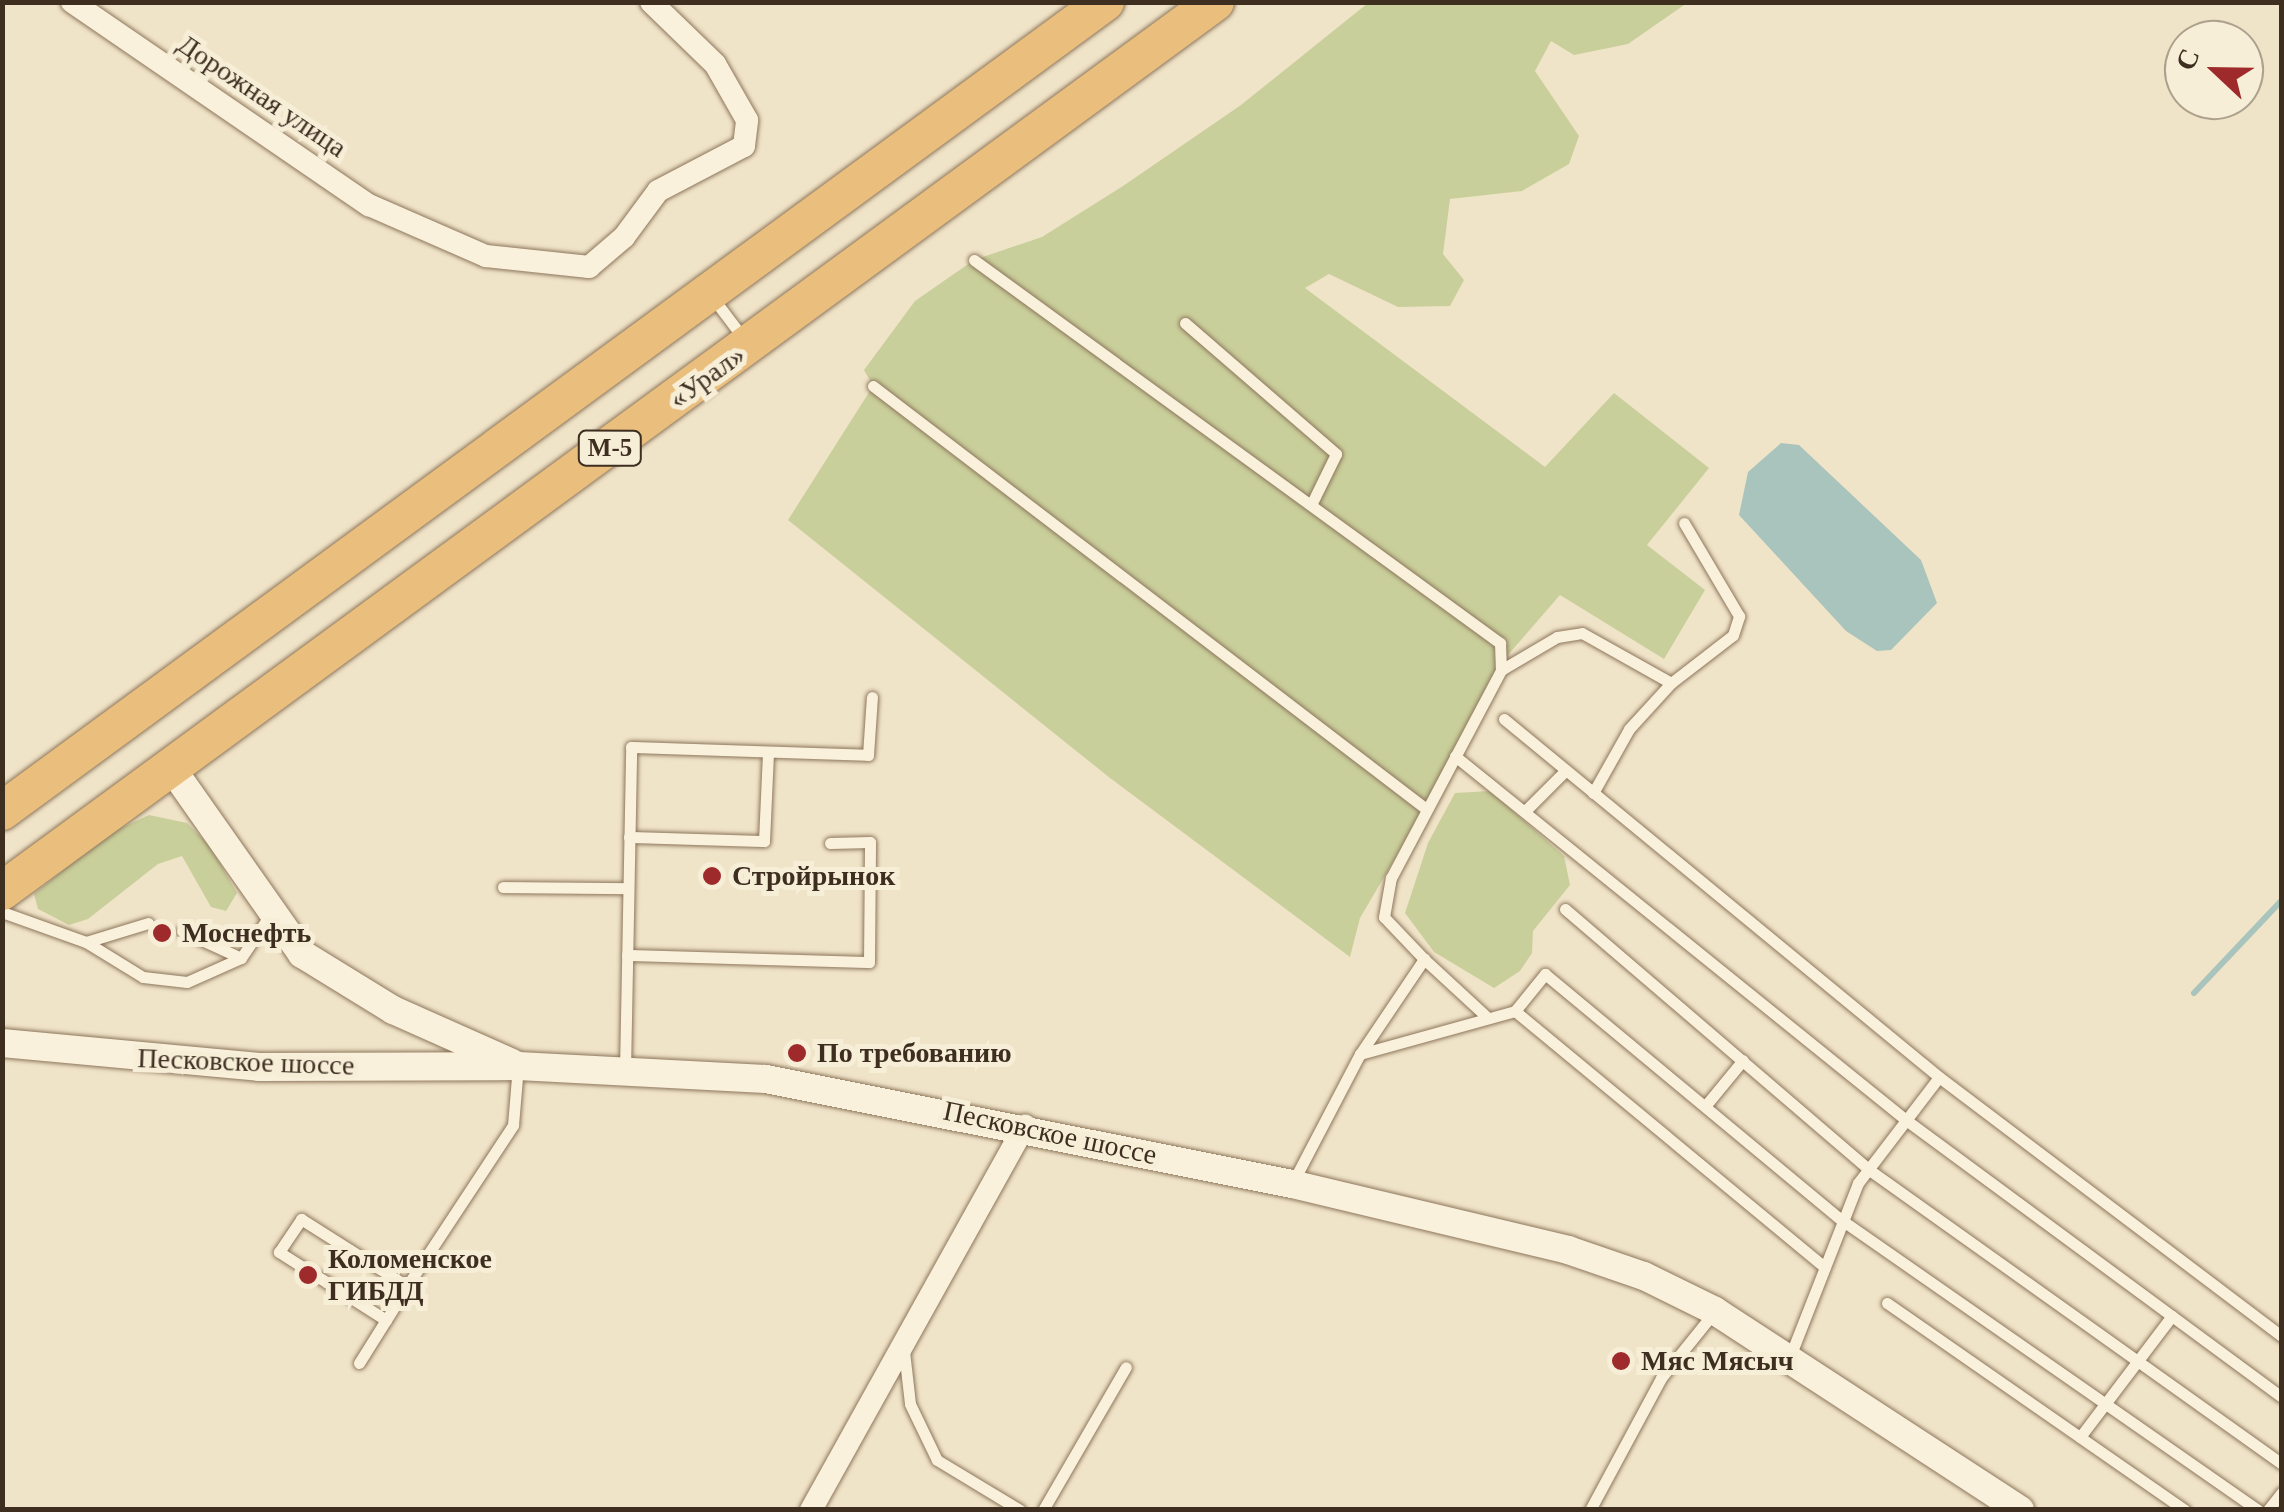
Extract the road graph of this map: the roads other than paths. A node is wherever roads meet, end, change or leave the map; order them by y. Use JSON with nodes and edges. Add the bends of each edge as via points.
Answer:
{"nodes":[{"id":1,"x":72,"y":2,"type":"edge"},
{"id":2,"x":651,"y":2,"type":"edge"},
{"id":3,"x":1105,"y":2,"type":"edge"},
{"id":4,"x":1215,"y":2,"type":"edge"},
{"id":5,"x":974,"y":260,"type":"dead end"},
{"id":6,"x":710,"y":295,"type":"junction"},
{"id":7,"x":1185,"y":322,"type":"dead end"},
{"id":8,"x":750,"y":346,"type":"junction"},
{"id":9,"x":873,"y":386,"type":"dead end"},
{"id":10,"x":1312,"y":503,"type":"junction"},
{"id":11,"x":1684,"y":524,"type":"dead end"},
{"id":12,"x":1502,"y":670,"type":"junction"},
{"id":13,"x":1670,"y":683,"type":"junction"},
{"id":14,"x":872,"y":697,"type":"dead end"},
{"id":15,"x":1504,"y":719,"type":"dead end"},
{"id":16,"x":768,"y":752,"type":"junction"},
{"id":17,"x":1455,"y":756,"type":"junction"},
{"id":18,"x":170,"y":766,"type":"junction"},
{"id":19,"x":1566,"y":770,"type":"junction"},
{"id":20,"x":1593,"y":792,"type":"junction"},
{"id":21,"x":1425,"y":808,"type":"junction"},
{"id":22,"x":1526,"y":809,"type":"junction"},
{"id":23,"x":2,"y":811,"type":"edge"},
{"id":24,"x":629,"y":837,"type":"junction"},
{"id":25,"x":830,"y":843,"type":"dead end"},
{"id":26,"x":503,"y":887,"type":"dead end"},
{"id":27,"x":628,"y":888,"type":"junction"},
{"id":28,"x":2,"y":891,"type":"edge"},
{"id":29,"x":1565,"y":909,"type":"dead end"},
{"id":30,"x":2,"y":912,"type":"edge"},
{"id":31,"x":270,"y":915,"type":"junction"},
{"id":32,"x":148,"y":923,"type":"dead end"},
{"id":33,"x":182,"y":932,"type":"dead end"},
{"id":34,"x":86,"y":942,"type":"junction"},
{"id":35,"x":627,"y":955,"type":"junction"},
{"id":36,"x":241,"y":958,"type":"junction"},
{"id":37,"x":1424,"y":959,"type":"junction"},
{"id":38,"x":1514,"y":1012,"type":"junction"},
{"id":39,"x":1488,"y":1018,"type":"junction"},
{"id":40,"x":449,"y":1030,"type":"junction"},
{"id":41,"x":2,"y":1043,"type":"edge"},
{"id":42,"x":1360,"y":1054,"type":"junction"},
{"id":43,"x":1744,"y":1060,"type":"junction"},
{"id":44,"x":446,"y":1066,"type":"junction"},
{"id":45,"x":518,"y":1066,"type":"junction"},
{"id":46,"x":625,"y":1071,"type":"junction"},
{"id":47,"x":1939,"y":1077,"type":"junction"},
{"id":48,"x":1706,"y":1104,"type":"junction"},
{"id":49,"x":1906,"y":1120,"type":"junction"},
{"id":50,"x":1025,"y":1126,"type":"junction"},
{"id":51,"x":1868,"y":1169,"type":"junction"},
{"id":52,"x":1292,"y":1184,"type":"junction"},
{"id":53,"x":1843,"y":1221,"type":"junction"},
{"id":54,"x":1825,"y":1267,"type":"junction"},
{"id":55,"x":407,"y":1286,"type":"junction"},
{"id":56,"x":1886,"y":1303,"type":"dead end"},
{"id":57,"x":1715,"y":1311,"type":"junction"},
{"id":58,"x":2172,"y":1316,"type":"junction"},
{"id":59,"x":386,"y":1320,"type":"junction"},
{"id":60,"x":2282,"y":1336,"type":"edge"},
{"id":61,"x":904,"y":1346,"type":"junction"},
{"id":62,"x":359,"y":1362,"type":"dead end"},
{"id":63,"x":1788,"y":1363,"type":"junction"},
{"id":64,"x":2138,"y":1363,"type":"junction"},
{"id":65,"x":1126,"y":1367,"type":"dead end"},
{"id":66,"x":2282,"y":1397,"type":"edge"},
{"id":67,"x":2107,"y":1402,"type":"junction"},
{"id":68,"x":2080,"y":1437,"type":"junction"},
{"id":69,"x":2282,"y":1464,"type":"edge"},
{"id":70,"x":2282,"y":1492,"type":"edge"},
{"id":71,"x":816,"y":1508,"type":"edge"},
{"id":72,"x":1020,"y":1510,"type":"edge"},
{"id":73,"x":1044,"y":1510,"type":"edge"},
{"id":74,"x":1590,"y":1510,"type":"edge"},
{"id":75,"x":2020,"y":1510,"type":"edge"},
{"id":76,"x":2185,"y":1510,"type":"edge"},
{"id":77,"x":2258,"y":1510,"type":"edge"},
{"id":78,"x":2268,"y":1510,"type":"edge"}],
"edges":[{"from":1,"to":2,"type":"street","name":"Дорожная улица","via":[[369,206],[486,256],[589,267],[624,237],[658,191],[744,146],[747,120],[715,64]]},
{"from":3,"to":6,"type":"highway","number":"М-5"},
{"from":4,"to":8,"type":"highway","name":"«Урал»","number":"М-5"},
{"from":5,"to":10,"type":"lane"},
{"from":6,"to":8,"type":"lane"},
{"from":6,"to":23,"type":"highway","number":"М-5"},
{"from":7,"to":10,"type":"lane","via":[[1336,454]]},
{"from":8,"to":18,"type":"highway","name":"«Урал»","number":"М-5"},
{"from":9,"to":21,"type":"lane"},
{"from":10,"to":12,"type":"lane","via":[[1500,643]]},
{"from":11,"to":13,"type":"lane","via":[[1739,616],[1733,634]]},
{"from":12,"to":13,"type":"lane","via":[[1557,637],[1582,633]]},
{"from":12,"to":17,"type":"lane"},
{"from":13,"to":20,"type":"lane","via":[[1630,729]]},
{"from":14,"to":16,"type":"lane","via":[[868,755]]},
{"from":15,"to":19,"type":"lane"},
{"from":16,"to":24,"type":"lane","via":[[764,841]]},
{"from":16,"to":24,"type":"lane","via":[[631,747]]},
{"from":17,"to":21,"type":"lane"},
{"from":17,"to":22,"type":"lane"},
{"from":18,"to":28,"type":"highway","name":"«Урал»","number":"М-5"},
{"from":18,"to":31,"type":"street"},
{"from":19,"to":20,"type":"lane"},
{"from":19,"to":22,"type":"lane"},
{"from":20,"to":47,"type":"lane"},
{"from":21,"to":37,"type":"lane","via":[[1390,878],[1384,917]]},
{"from":22,"to":49,"type":"lane"},
{"from":24,"to":27,"type":"lane"},
{"from":25,"to":35,"type":"lane","via":[[870,842],[869,962]]},
{"from":26,"to":27,"type":"lane"},
{"from":27,"to":35,"type":"lane"},
{"from":29,"to":43,"type":"lane"},
{"from":30,"to":34,"type":"lane"},
{"from":31,"to":36,"type":"lane"},
{"from":31,"to":40,"type":"street","via":[[302,954],[338,978],[393,1010]]},
{"from":32,"to":34,"type":"lane"},
{"from":33,"to":36,"type":"lane"},
{"from":34,"to":36,"type":"lane","via":[[143,977],[186,982]]},
{"from":35,"to":46,"type":"lane"},
{"from":37,"to":39,"type":"lane"},
{"from":37,"to":42,"type":"lane"},
{"from":38,"to":39,"type":"lane"},
{"from":38,"to":48,"type":"lane","via":[[1545,974]]},
{"from":38,"to":54,"type":"lane"},
{"from":39,"to":42,"type":"lane"},
{"from":40,"to":44,"type":"street","via":[[453,1055]]},
{"from":40,"to":45,"type":"street"},
{"from":41,"to":44,"type":"street","name":"Песковское шоссе","via":[[259,1066]]},
{"from":42,"to":52,"type":"lane"},
{"from":43,"to":48,"type":"lane"},
{"from":43,"to":51,"type":"lane"},
{"from":44,"to":45,"type":"street","name":"Песковское шоссе"},
{"from":45,"to":46,"type":"street","name":"Песковское шоссе"},
{"from":45,"to":55,"type":"lane","via":[[513,1125]]},
{"from":46,"to":50,"type":"street","name":"Песковское шоссе","via":[[804,1083]]},
{"from":47,"to":49,"type":"lane"},
{"from":47,"to":60,"type":"lane"},
{"from":48,"to":53,"type":"lane"},
{"from":49,"to":51,"type":"lane"},
{"from":49,"to":58,"type":"lane"},
{"from":50,"to":52,"type":"street","name":"Песковское шоссе"},
{"from":50,"to":61,"type":"street"},
{"from":51,"to":53,"type":"lane"},
{"from":51,"to":64,"type":"lane"},
{"from":52,"to":57,"type":"street","name":"Песковское шоссе","via":[[1568,1250],[1644,1276]]},
{"from":53,"to":54,"type":"lane"},
{"from":53,"to":67,"type":"lane"},
{"from":54,"to":63,"type":"lane"},
{"from":55,"to":59,"type":"lane"},
{"from":55,"to":59,"type":"lane","via":[[301,1218],[279,1252]]},
{"from":56,"to":68,"type":"lane"},
{"from":57,"to":63,"type":"street","name":"Песковское шоссе"},
{"from":57,"to":74,"type":"lane","via":[[1661,1378]]},
{"from":58,"to":64,"type":"lane"},
{"from":58,"to":66,"type":"lane"},
{"from":59,"to":62,"type":"lane"},
{"from":61,"to":71,"type":"street"},
{"from":61,"to":72,"type":"lane","via":[[910,1404],[937,1460]]},
{"from":63,"to":75,"type":"street","name":"Песковское шоссе"},
{"from":64,"to":67,"type":"lane"},
{"from":64,"to":69,"type":"lane"},
{"from":65,"to":73,"type":"lane"},
{"from":67,"to":68,"type":"lane"},
{"from":67,"to":77,"type":"lane"},
{"from":68,"to":76,"type":"lane"},
{"from":70,"to":78,"type":"lane"}]}
